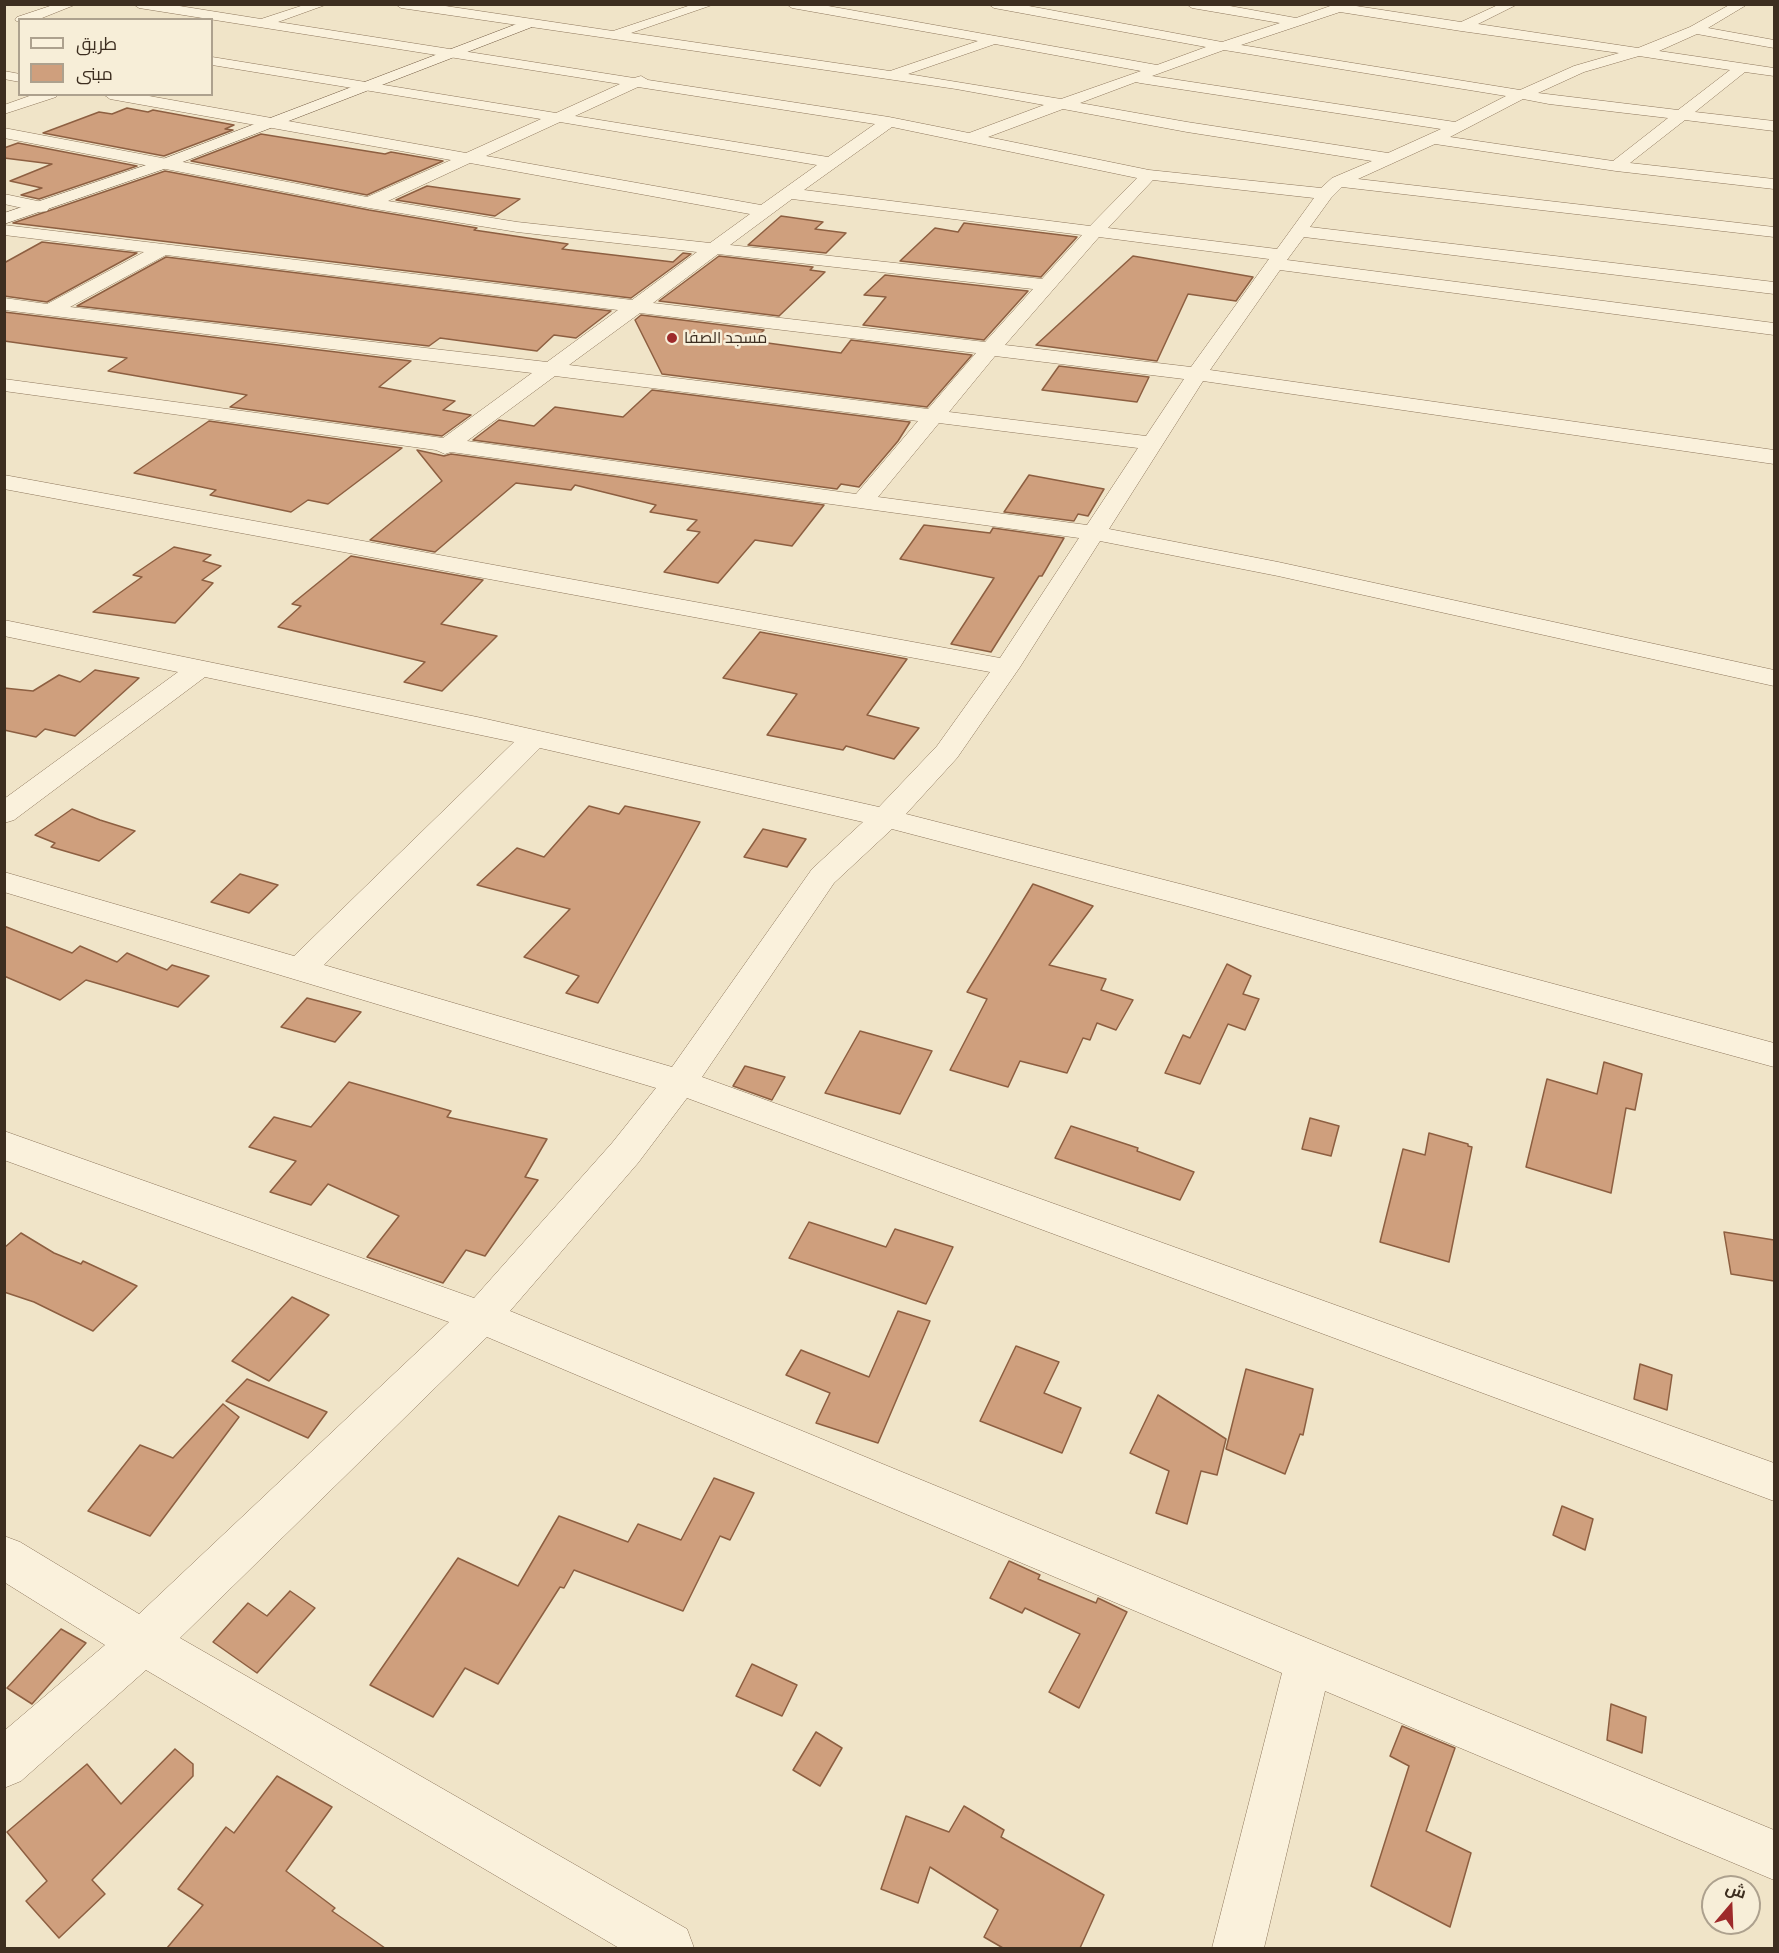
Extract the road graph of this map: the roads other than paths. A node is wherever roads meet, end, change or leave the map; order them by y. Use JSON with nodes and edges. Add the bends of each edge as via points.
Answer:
{"nodes":[{"id":1,"x":71,"y":4,"type":"edge"},
{"id":2,"x":139,"y":4,"type":"edge"},
{"id":3,"x":322,"y":4,"type":"edge"},
{"id":4,"x":401,"y":4,"type":"edge"},
{"id":5,"x":709,"y":4,"type":"edge"},
{"id":6,"x":792,"y":4,"type":"edge"},
{"id":7,"x":994,"y":4,"type":"edge"},
{"id":8,"x":1192,"y":4,"type":"edge"},
{"id":9,"x":1512,"y":4,"type":"edge"},
{"id":10,"x":1742,"y":4,"type":"edge"},
{"id":11,"x":1348,"y":5,"type":"edge"},
{"id":12,"x":527,"y":16,"type":"junction"},
{"id":13,"x":1063,"y":16,"type":"junction"},
{"id":14,"x":31,"y":18,"type":"edge"},
{"id":15,"x":1298,"y":21,"type":"junction"},
{"id":16,"x":260,"y":24,"type":"junction"},
{"id":17,"x":1461,"y":27,"type":"junction"},
{"id":18,"x":1695,"y":30,"type":"junction"},
{"id":19,"x":231,"y":33,"type":"dead end"},
{"id":20,"x":611,"y":35,"type":"junction"},
{"id":21,"x":993,"y":40,"type":"junction"},
{"id":22,"x":1774,"y":44,"type":"edge"},
{"id":23,"x":1223,"y":46,"type":"junction"},
{"id":24,"x":712,"y":50,"type":"junction"},
{"id":25,"x":451,"y":52,"type":"junction"},
{"id":26,"x":1639,"y":53,"type":"junction"},
{"id":27,"x":213,"y":61,"type":"edge"},
{"id":28,"x":681,"y":63,"type":"dead end"},
{"id":29,"x":1743,"y":67,"type":"junction"},
{"id":30,"x":1159,"y":70,"type":"junction"},
{"id":31,"x":660,"y":72,"type":"dead end"},
{"id":32,"x":1774,"y":72,"type":"edge"},
{"id":33,"x":889,"y":75,"type":"junction"},
{"id":34,"x":1134,"y":79,"type":"junction"},
{"id":35,"x":639,"y":81,"type":"junction"},
{"id":36,"x":367,"y":87,"type":"junction"},
{"id":37,"x":1520,"y":94,"type":"junction"},
{"id":38,"x":45,"y":96,"type":"edge"},
{"id":39,"x":121,"y":96,"type":"edge"},
{"id":40,"x":1062,"y":104,"type":"junction"},
{"id":41,"x":4,"y":110,"type":"edge"},
{"id":42,"x":1680,"y":115,"type":"junction"},
{"id":43,"x":558,"y":118,"type":"junction"},
{"id":44,"x":889,"y":122,"type":"junction"},
{"id":45,"x":270,"y":123,"type":"junction"},
{"id":46,"x":1459,"y":126,"type":"junction"},
{"id":47,"x":1774,"y":126,"type":"edge"},
{"id":48,"x":4,"y":133,"type":"edge"},
{"id":49,"x":971,"y":138,"type":"junction"},
{"id":50,"x":1433,"y":139,"type":"junction"},
{"id":51,"x":1387,"y":158,"type":"junction"},
{"id":52,"x":468,"y":159,"type":"junction"},
{"id":53,"x":831,"y":162,"type":"junction"},
{"id":54,"x":161,"y":165,"type":"junction"},
{"id":55,"x":1616,"y":166,"type":"junction"},
{"id":56,"x":1149,"y":175,"type":"junction"},
{"id":57,"x":1774,"y":184,"type":"edge"},
{"id":58,"x":1331,"y":188,"type":"junction"},
{"id":59,"x":789,"y":192,"type":"junction"},
{"id":60,"x":4,"y":199,"type":"edge"},
{"id":61,"x":369,"y":203,"type":"junction"},
{"id":62,"x":41,"y":207,"type":"junction"},
{"id":63,"x":764,"y":211,"type":"junction"},
{"id":64,"x":4,"y":219,"type":"edge"},
{"id":65,"x":4,"y":230,"type":"edge"},
{"id":66,"x":1095,"y":231,"type":"junction"},
{"id":67,"x":1299,"y":231,"type":"junction"},
{"id":68,"x":1774,"y":232,"type":"edge"},
{"id":69,"x":716,"y":248,"type":"junction"},
{"id":70,"x":162,"y":250,"type":"junction"},
{"id":71,"x":1278,"y":260,"type":"junction"},
{"id":72,"x":1047,"y":285,"type":"junction"},
{"id":73,"x":1774,"y":288,"type":"edge"},
{"id":74,"x":4,"y":304,"type":"edge"},
{"id":75,"x":637,"y":305,"type":"junction"},
{"id":76,"x":51,"y":310,"type":"junction"},
{"id":77,"x":1774,"y":329,"type":"edge"},
{"id":78,"x":992,"y":347,"type":"junction"},
{"id":79,"x":551,"y":369,"type":"junction"},
{"id":80,"x":1197,"y":374,"type":"junction"},
{"id":81,"x":4,"y":385,"type":"edge"},
{"id":82,"x":934,"y":416,"type":"junction"},
{"id":83,"x":1152,"y":443,"type":"junction"},
{"id":84,"x":445,"y":447,"type":"junction"},
{"id":85,"x":1774,"y":457,"type":"edge"},
{"id":86,"x":4,"y":482,"type":"edge"},
{"id":87,"x":861,"y":502,"type":"junction"},
{"id":88,"x":1094,"y":533,"type":"junction"},
{"id":89,"x":5,"y":629,"type":"edge"},
{"id":90,"x":1006,"y":667,"type":"junction"},
{"id":91,"x":200,"y":668,"type":"junction"},
{"id":92,"x":1774,"y":678,"type":"edge"},
{"id":93,"x":534,"y":738,"type":"junction"},
{"id":94,"x":4,"y":814,"type":"edge"},
{"id":95,"x":886,"y":818,"type":"junction"},
{"id":96,"x":4,"y":882,"type":"edge"},
{"id":97,"x":301,"y":969,"type":"junction"},
{"id":98,"x":1774,"y":1055,"type":"edge"},
{"id":99,"x":680,"y":1082,"type":"junction"},
{"id":100,"x":4,"y":1144,"type":"edge"},
{"id":101,"x":481,"y":1317,"type":"junction"},
{"id":102,"x":1774,"y":1482,"type":"edge"},
{"id":103,"x":4,"y":1557,"type":"edge"},
{"id":104,"x":143,"y":1642,"type":"junction"},
{"id":105,"x":1309,"y":1661,"type":"junction"},
{"id":106,"x":4,"y":1764,"type":"edge"},
{"id":107,"x":1774,"y":1855,"type":"edge"},
{"id":108,"x":668,"y":1948,"type":"edge"},
{"id":109,"x":1238,"y":1948,"type":"edge"}],
"edges":[{"from":1,"to":14,"type":"street"},
{"from":2,"to":16,"type":"street"},
{"from":3,"to":16,"type":"street"},
{"from":4,"to":12,"type":"street","via":[[497,19]]},
{"from":5,"to":20,"type":"street"},
{"from":6,"to":21,"type":"street"},
{"from":7,"to":13,"type":"street"},
{"from":8,"to":15,"type":"street"},
{"from":9,"to":17,"type":"street"},
{"from":10,"to":18,"type":"street"},
{"from":11,"to":15,"type":"street"},
{"from":11,"to":17,"type":"street"},
{"from":12,"to":20,"type":"street"},
{"from":12,"to":25,"type":"street"},
{"from":13,"to":21,"type":"street"},
{"from":13,"to":23,"type":"street"},
{"from":15,"to":23,"type":"street"},
{"from":16,"to":19,"type":"street"},
{"from":16,"to":25,"type":"street"},
{"from":17,"to":26,"type":"street"},
{"from":18,"to":22,"type":"street"},
{"from":18,"to":26,"type":"street"},
{"from":20,"to":24,"type":"street"},
{"from":21,"to":30,"type":"street"},
{"from":21,"to":33,"type":"street"},
{"from":23,"to":30,"type":"street"},
{"from":23,"to":37,"type":"street"},
{"from":24,"to":28,"type":"street"},
{"from":24,"to":33,"type":"street"},
{"from":25,"to":35,"type":"street"},
{"from":25,"to":36,"type":"street"},
{"from":26,"to":29,"type":"street"},
{"from":26,"to":37,"type":"street","via":[[1579,69]]},
{"from":27,"to":36,"type":"street"},
{"from":29,"to":32,"type":"street"},
{"from":29,"to":42,"type":"street"},
{"from":30,"to":34,"type":"street"},
{"from":31,"to":35,"type":"street"},
{"from":33,"to":40,"type":"street"},
{"from":34,"to":40,"type":"street"},
{"from":34,"to":46,"type":"street"},
{"from":35,"to":43,"type":"street"},
{"from":35,"to":44,"type":"street"},
{"from":36,"to":43,"type":"street"},
{"from":36,"to":45,"type":"street"},
{"from":37,"to":42,"type":"street"},
{"from":37,"to":46,"type":"street"},
{"from":38,"to":41,"type":"street"},
{"from":39,"to":45,"type":"street"},
{"from":40,"to":49,"type":"street"},
{"from":40,"to":51,"type":"street"},
{"from":42,"to":47,"type":"street"},
{"from":42,"to":55,"type":"street"},
{"from":43,"to":52,"type":"street"},
{"from":43,"to":53,"type":"street"},
{"from":44,"to":49,"type":"street"},
{"from":44,"to":53,"type":"street"},
{"from":45,"to":52,"type":"street"},
{"from":45,"to":54,"type":"street"},
{"from":46,"to":50,"type":"street"},
{"from":48,"to":54,"type":"street"},
{"from":49,"to":56,"type":"street"},
{"from":50,"to":51,"type":"street"},
{"from":50,"to":55,"type":"street"},
{"from":51,"to":58,"type":"street"},
{"from":52,"to":61,"type":"street"},
{"from":52,"to":63,"type":"street"},
{"from":53,"to":59,"type":"street"},
{"from":54,"to":61,"type":"street"},
{"from":54,"to":62,"type":"street"},
{"from":55,"to":57,"type":"street","via":[[1710,183]]},
{"from":56,"to":58,"type":"street"},
{"from":56,"to":66,"type":"street"},
{"from":58,"to":67,"type":"street"},
{"from":58,"to":68,"type":"street","via":[[1704,218]]},
{"from":59,"to":63,"type":"street"},
{"from":59,"to":66,"type":"street"},
{"from":60,"to":62,"type":"street"},
{"from":61,"to":69,"type":"street","via":[[518,227]]},
{"from":62,"to":64,"type":"street"},
{"from":63,"to":69,"type":"street"},
{"from":65,"to":70,"type":"street"},
{"from":66,"to":71,"type":"street"},
{"from":66,"to":72,"type":"street"},
{"from":67,"to":71,"type":"street"},
{"from":67,"to":73,"type":"street"},
{"from":69,"to":72,"type":"street"},
{"from":69,"to":75,"type":"street"},
{"from":70,"to":75,"type":"street"},
{"from":70,"to":76,"type":"street"},
{"from":71,"to":77,"type":"street"},
{"from":71,"to":80,"type":"street"},
{"from":72,"to":78,"type":"street"},
{"from":74,"to":76,"type":"street"},
{"from":75,"to":78,"type":"street"},
{"from":75,"to":79,"type":"street"},
{"from":76,"to":79,"type":"street"},
{"from":78,"to":80,"type":"street"},
{"from":78,"to":82,"type":"street"},
{"from":79,"to":82,"type":"street"},
{"from":79,"to":84,"type":"street"},
{"from":80,"to":83,"type":"street"},
{"from":80,"to":85,"type":"street"},
{"from":81,"to":84,"type":"street"},
{"from":82,"to":83,"type":"street"},
{"from":82,"to":87,"type":"street"},
{"from":83,"to":88,"type":"street"},
{"from":84,"to":87,"type":"street"},
{"from":86,"to":90,"type":"street"},
{"from":87,"to":88,"type":"street"},
{"from":88,"to":90,"type":"street"},
{"from":88,"to":92,"type":"street","via":[[1278,569]]},
{"from":89,"to":91,"type":"street"},
{"from":90,"to":95,"type":"street","via":[[947,752]]},
{"from":91,"to":93,"type":"street"},
{"from":91,"to":94,"type":"street"},
{"from":93,"to":95,"type":"street"},
{"from":93,"to":97,"type":"street"},
{"from":95,"to":98,"type":"street"},
{"from":95,"to":99,"type":"street","via":[[823,876]]},
{"from":96,"to":97,"type":"street"},
{"from":97,"to":99,"type":"street"},
{"from":99,"to":101,"type":"street","via":[[625,1153]]},
{"from":99,"to":102,"type":"street"},
{"from":100,"to":101,"type":"street"},
{"from":101,"to":104,"type":"street"},
{"from":101,"to":105,"type":"street"},
{"from":103,"to":104,"type":"street"},
{"from":104,"to":106,"type":"street"},
{"from":104,"to":108,"type":"street"},
{"from":105,"to":107,"type":"street"},
{"from":105,"to":109,"type":"street"}]}
